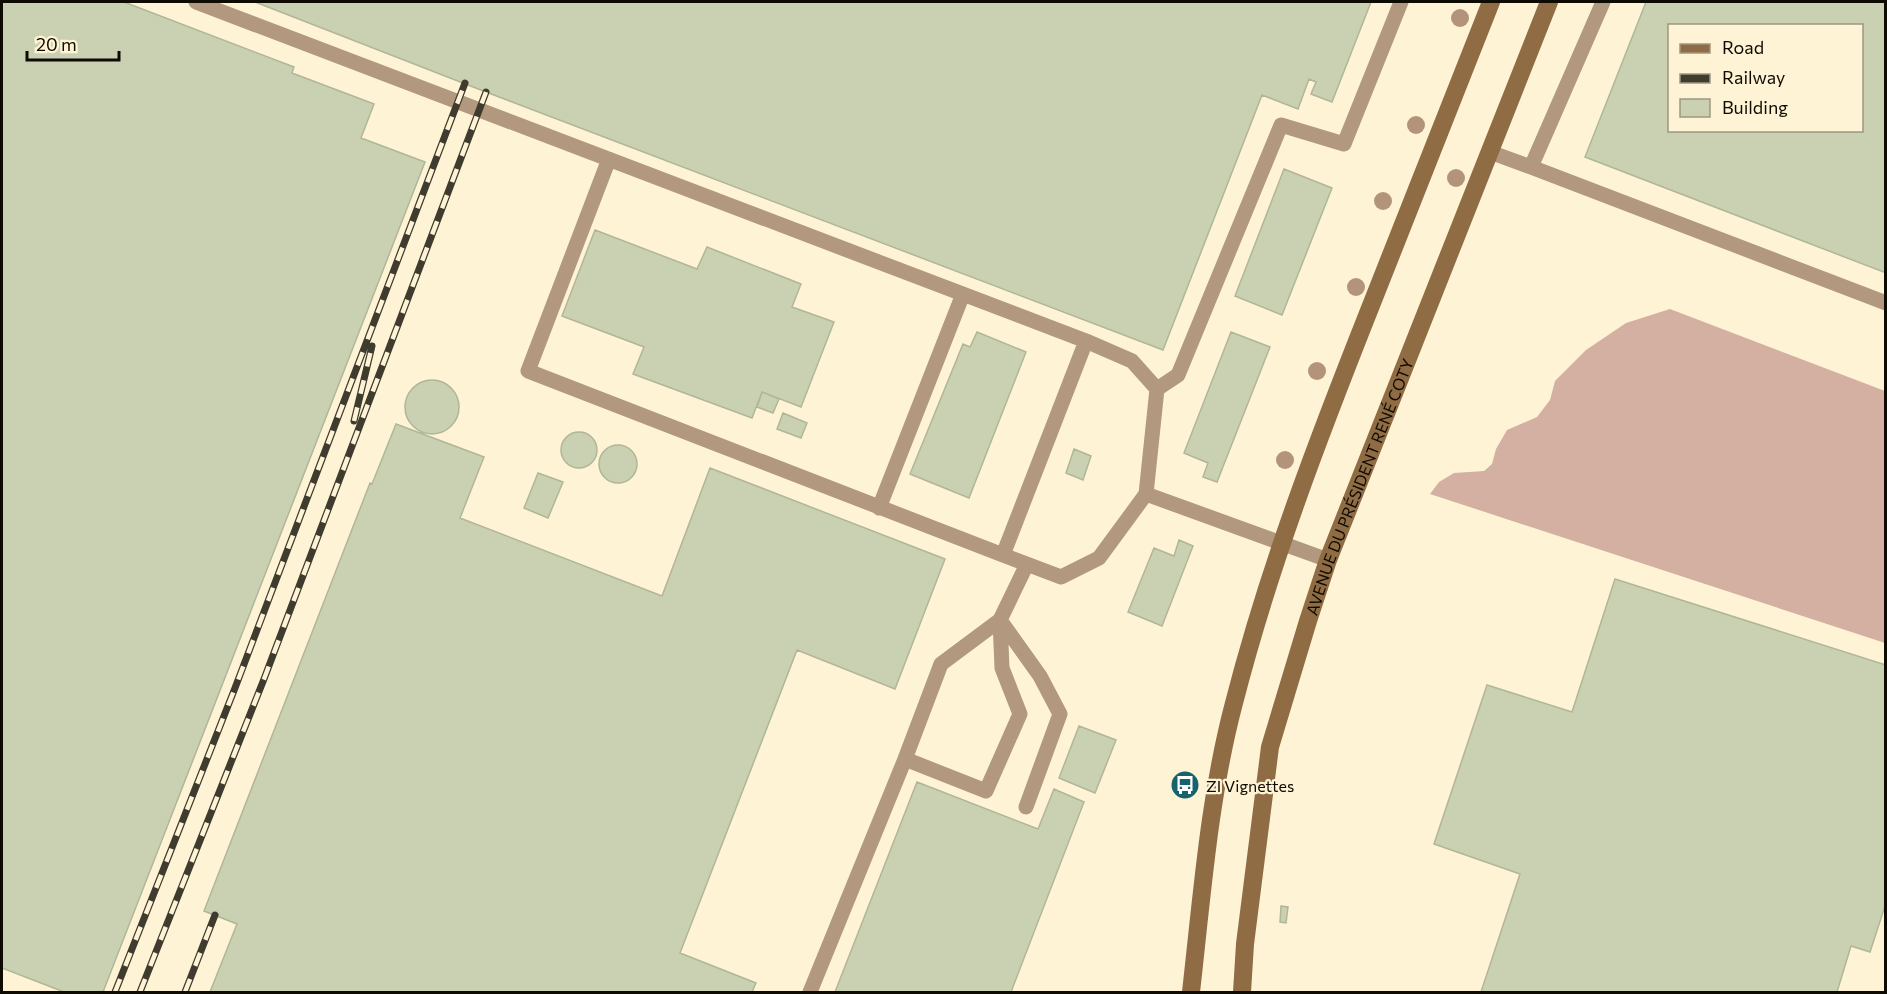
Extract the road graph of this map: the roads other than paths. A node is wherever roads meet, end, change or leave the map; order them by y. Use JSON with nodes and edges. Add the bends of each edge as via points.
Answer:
{"nodes":[{"id":1,"x":196,"y":2,"type":"edge"},
{"id":2,"x":1401,"y":2,"type":"edge"},
{"id":3,"x":1491,"y":2,"type":"edge"},
{"id":4,"x":1549,"y":2,"type":"edge"},
{"id":5,"x":1602,"y":2,"type":"edge"},
{"id":6,"x":1490,"y":152,"type":"junction"},
{"id":7,"x":609,"y":159,"type":"junction"},
{"id":8,"x":1531,"y":167,"type":"junction"},
{"id":9,"x":963,"y":294,"type":"junction"},
{"id":10,"x":1886,"y":303,"type":"edge"},
{"id":11,"x":1086,"y":341,"type":"junction"},
{"id":12,"x":1157,"y":389,"type":"junction"},
{"id":13,"x":1146,"y":494,"type":"junction"},
{"id":14,"x":879,"y":508,"type":"junction"},
{"id":15,"x":1281,"y":543,"type":"junction"},
{"id":16,"x":1003,"y":555,"type":"junction"},
{"id":17,"x":1328,"y":560,"type":"junction"},
{"id":18,"x":1027,"y":564,"type":"junction"},
{"id":19,"x":1000,"y":620,"type":"junction"},
{"id":20,"x":905,"y":759,"type":"junction"},
{"id":21,"x":1026,"y":807,"type":"dead end"},
{"id":22,"x":810,"y":993,"type":"edge"},
{"id":23,"x":1191,"y":993,"type":"edge"},
{"id":24,"x":1242,"y":993,"type":"edge"}],
"edges":[{"from":1,"to":7,"type":"lane"},
{"from":2,"to":12,"type":"lane","via":[[1344,144],[1281,125],[1179,375]]},
{"from":3,"to":15,"type":"main road","via":[[1323,426]]},
{"from":4,"to":6,"type":"main road","name":"AVENUE DU PRÉSIDENT RENÉ COTY"},
{"from":5,"to":8,"type":"lane"},
{"from":6,"to":8,"type":"lane"},
{"from":6,"to":17,"type":"main road","name":"AVENUE DU PRÉSIDENT RENÉ COTY"},
{"from":7,"to":9,"type":"lane"},
{"from":7,"to":14,"type":"lane","via":[[528,371]]},
{"from":8,"to":10,"type":"lane"},
{"from":9,"to":11,"type":"lane"},
{"from":9,"to":14,"type":"lane"},
{"from":11,"to":12,"type":"lane","via":[[1132,362]]},
{"from":11,"to":16,"type":"lane"},
{"from":12,"to":13,"type":"lane"},
{"from":13,"to":15,"type":"lane"},
{"from":13,"to":18,"type":"lane","via":[[1099,558],[1061,577]]},
{"from":14,"to":16,"type":"lane"},
{"from":15,"to":17,"type":"lane"},
{"from":15,"to":23,"type":"main road","via":[[1233,704],[1222,758],[1211,813]]},
{"from":16,"to":18,"type":"lane"},
{"from":17,"to":24,"type":"main road","name":"AVENUE DU PRÉSIDENT RENÉ COTY","via":[[1270,747]]},
{"from":18,"to":19,"type":"lane"},
{"from":19,"to":20,"type":"lane","via":[[941,664]]},
{"from":19,"to":20,"type":"lane","via":[[1002,668],[1020,714],[986,791]]},
{"from":19,"to":21,"type":"lane","via":[[1040,676],[1060,714]]},
{"from":20,"to":22,"type":"lane"}]}
